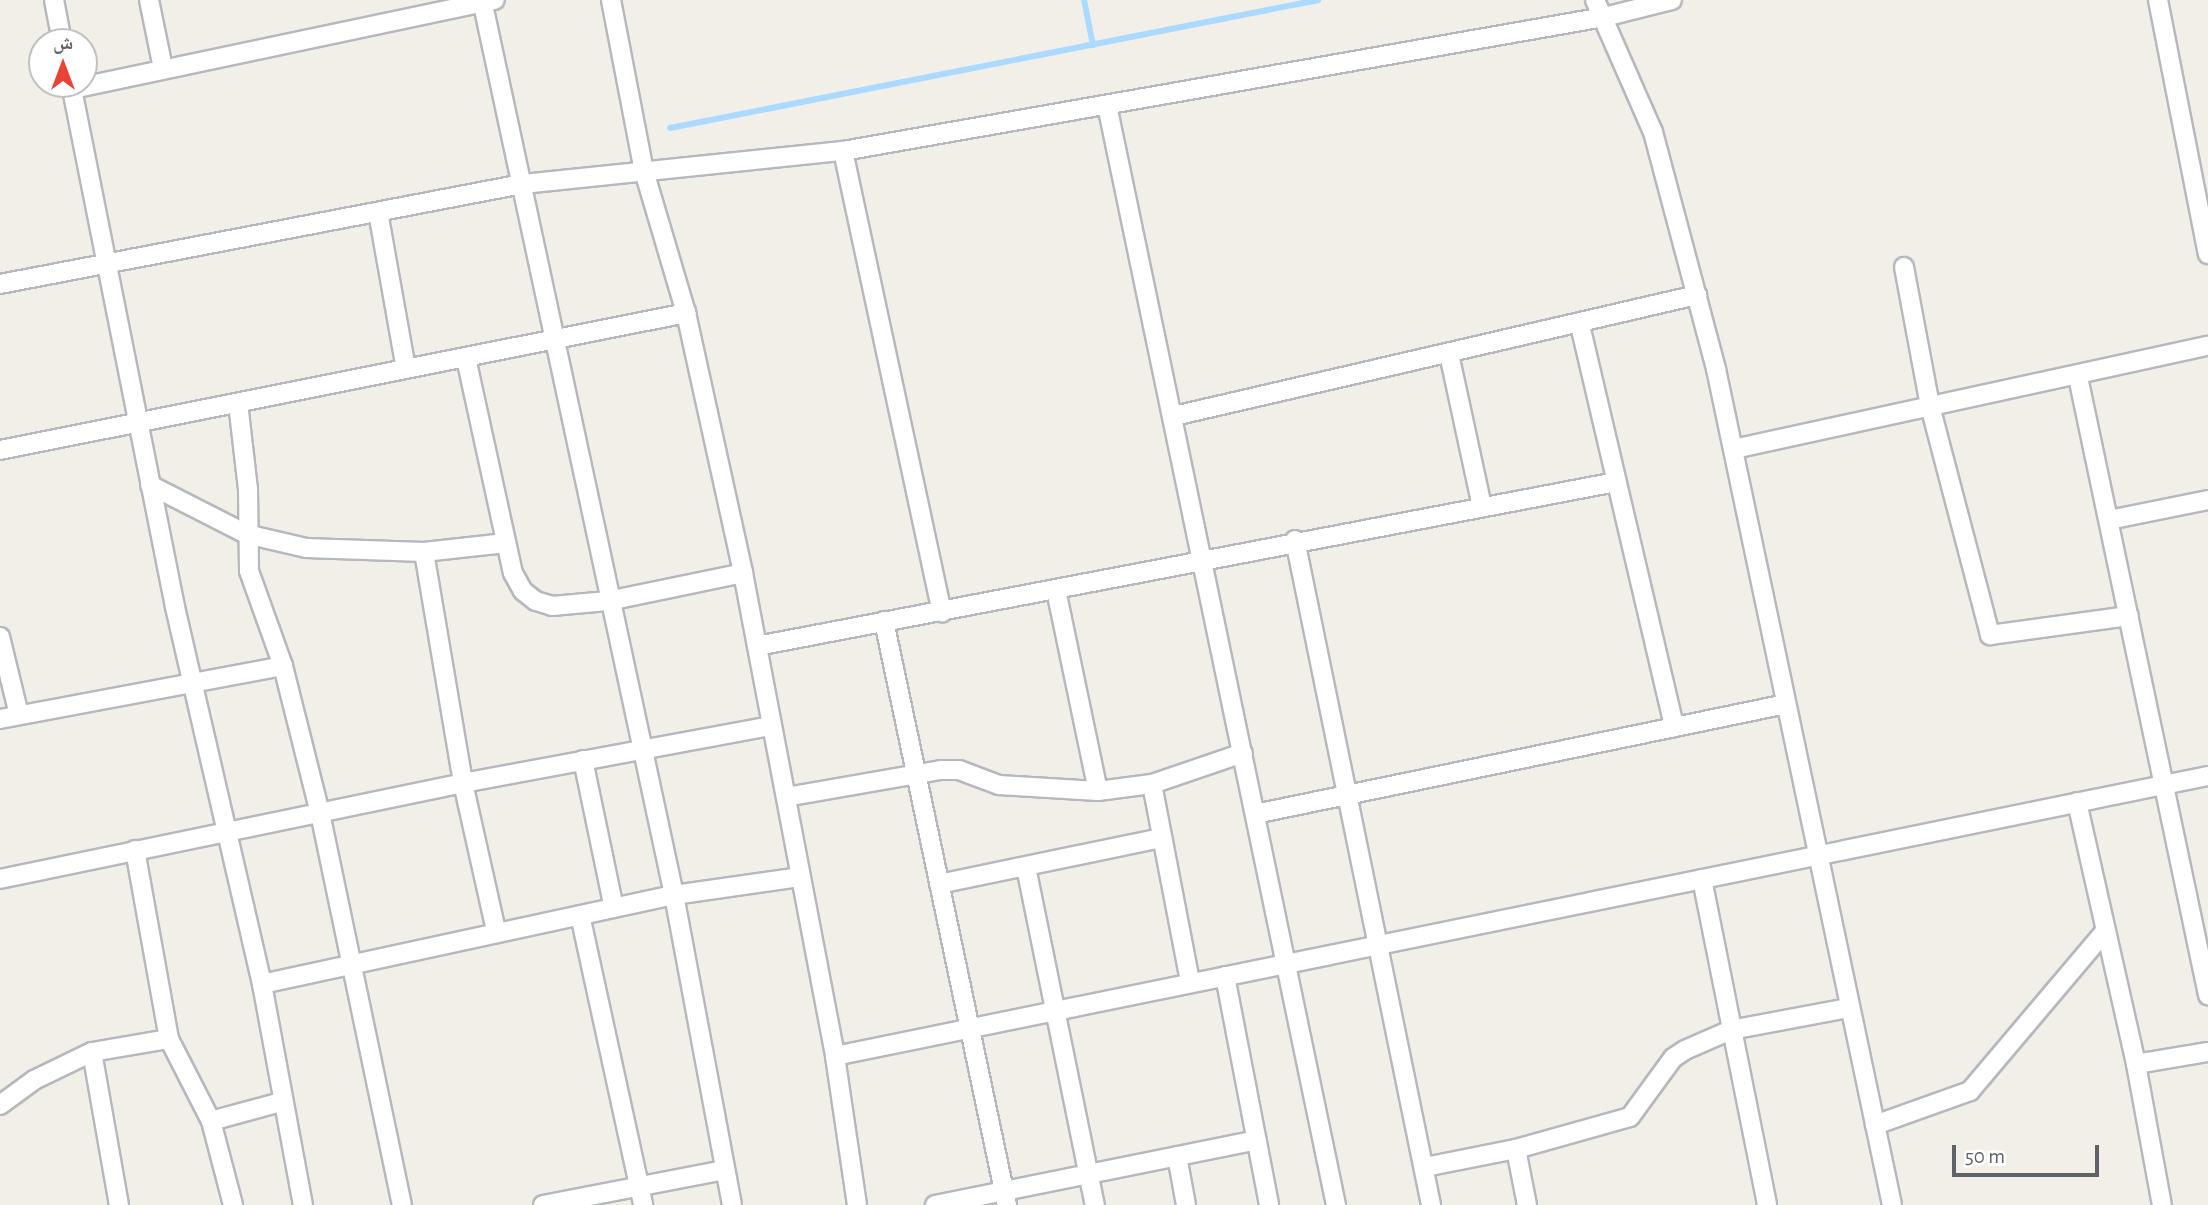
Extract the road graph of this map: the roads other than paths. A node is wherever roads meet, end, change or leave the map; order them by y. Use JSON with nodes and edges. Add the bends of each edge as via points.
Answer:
{"nodes":[{"id":1,"x":54,"y":0,"type":"edge"},
{"id":2,"x":149,"y":0,"type":"edge"},
{"id":3,"x":397,"y":0,"type":"edge"},
{"id":4,"x":611,"y":0,"type":"edge"},
{"id":5,"x":1595,"y":0,"type":"edge"},
{"id":6,"x":1672,"y":0,"type":"edge"},
{"id":7,"x":2158,"y":0,"type":"edge"},
{"id":8,"x":487,"y":1,"type":"edge"},
{"id":9,"x":1604,"y":17,"type":"junction"},
{"id":10,"x":400,"y":18,"type":"junction"},
{"id":11,"x":59,"y":28,"type":"edge"},
{"id":12,"x":163,"y":68,"type":"junction"},
{"id":13,"x":98,"y":81,"type":"edge"},
{"id":14,"x":73,"y":98,"type":"edge"},
{"id":15,"x":1107,"y":105,"type":"junction"},
{"id":16,"x":843,"y":151,"type":"junction"},
{"id":17,"x":644,"y":171,"type":"junction"},
{"id":18,"x":522,"y":184,"type":"junction"},
{"id":19,"x":378,"y":212,"type":"junction"},
{"id":20,"x":2208,"y":254,"type":"edge"},
{"id":21,"x":105,"y":262,"type":"junction"},
{"id":22,"x":1904,"y":268,"type":"dead end"},
{"id":23,"x":0,"y":284,"type":"edge"},
{"id":24,"x":1697,"y":295,"type":"junction"},
{"id":25,"x":686,"y":313,"type":"junction"},
{"id":26,"x":1580,"y":325,"type":"junction"},
{"id":27,"x":553,"y":341,"type":"junction"},
{"id":28,"x":2208,"y":346,"type":"edge"},
{"id":29,"x":1449,"y":354,"type":"junction"},
{"id":30,"x":467,"y":358,"type":"junction"},
{"id":31,"x":406,"y":369,"type":"junction"},
{"id":32,"x":2078,"y":377,"type":"junction"},
{"id":33,"x":238,"y":403,"type":"junction"},
{"id":34,"x":1930,"y":406,"type":"junction"},
{"id":35,"x":1174,"y":416,"type":"junction"},
{"id":36,"x":138,"y":421,"type":"junction"},
{"id":37,"x":1734,"y":449,"type":"junction"},
{"id":38,"x":0,"y":450,"type":"edge"},
{"id":39,"x":1616,"y":482,"type":"junction"},
{"id":40,"x":150,"y":485,"type":"junction"},
{"id":41,"x":2208,"y":500,"type":"edge"},
{"id":42,"x":1482,"y":506,"type":"junction"},
{"id":43,"x":2109,"y":520,"type":"junction"},
{"id":44,"x":246,"y":534,"type":"junction"},
{"id":45,"x":1295,"y":540,"type":"junction"},
{"id":46,"x":506,"y":543,"type":"junction"},
{"id":47,"x":424,"y":552,"type":"junction"},
{"id":48,"x":1204,"y":559,"type":"junction"},
{"id":49,"x":743,"y":573,"type":"junction"},
{"id":50,"x":1056,"y":590,"type":"junction"},
{"id":51,"x":608,"y":601,"type":"junction"},
{"id":52,"x":942,"y":611,"type":"junction"},
{"id":53,"x":2129,"y":616,"type":"junction"},
{"id":54,"x":884,"y":621,"type":"junction"},
{"id":55,"x":0,"y":637,"type":"edge"},
{"id":56,"x":757,"y":646,"type":"junction"},
{"id":57,"x":283,"y":666,"type":"junction"},
{"id":58,"x":193,"y":683,"type":"junction"},
{"id":59,"x":1786,"y":704,"type":"junction"},
{"id":60,"x":19,"y":715,"type":"junction"},
{"id":61,"x":0,"y":719,"type":"edge"},
{"id":62,"x":770,"y":726,"type":"junction"},
{"id":63,"x":1674,"y":727,"type":"junction"},
{"id":64,"x":643,"y":749,"type":"junction"},
{"id":65,"x":1243,"y":753,"type":"junction"},
{"id":66,"x":583,"y":760,"type":"junction"},
{"id":67,"x":916,"y":774,"type":"junction"},
{"id":68,"x":2208,"y":775,"type":"edge"},
{"id":69,"x":463,"y":783,"type":"junction"},
{"id":70,"x":1152,"y":783,"type":"junction"},
{"id":71,"x":2164,"y":785,"type":"junction"},
{"id":72,"x":1098,"y":791,"type":"junction"},
{"id":73,"x":1349,"y":795,"type":"junction"},
{"id":74,"x":786,"y":797,"type":"junction"},
{"id":75,"x":2077,"y":802,"type":"junction"},
{"id":76,"x":320,"y":813,"type":"junction"},
{"id":77,"x":1255,"y":814,"type":"junction"},
{"id":78,"x":229,"y":832,"type":"junction"},
{"id":79,"x":1162,"y":838,"type":"junction"},
{"id":80,"x":135,"y":850,"type":"junction"},
{"id":81,"x":1818,"y":855,"type":"junction"},
{"id":82,"x":1026,"y":867,"type":"junction"},
{"id":83,"x":800,"y":877,"type":"junction"},
{"id":84,"x":0,"y":879,"type":"edge"},
{"id":85,"x":1702,"y":879,"type":"junction"},
{"id":86,"x":939,"y":884,"type":"junction"},
{"id":87,"x":674,"y":895,"type":"junction"},
{"id":88,"x":614,"y":908,"type":"junction"},
{"id":89,"x":580,"y":915,"type":"junction"},
{"id":90,"x":2105,"y":930,"type":"junction"},
{"id":91,"x":496,"y":932,"type":"junction"},
{"id":92,"x":1379,"y":945,"type":"junction"},
{"id":93,"x":353,"y":964,"type":"junction"},
{"id":94,"x":1286,"y":964,"type":"junction"},
{"id":95,"x":1225,"y":976,"type":"junction"},
{"id":96,"x":1190,"y":982,"type":"junction"},
{"id":97,"x":262,"y":984,"type":"junction"},
{"id":98,"x":2208,"y":995,"type":"edge"},
{"id":99,"x":1848,"y":1008,"type":"junction"},
{"id":100,"x":1055,"y":1011,"type":"junction"},
{"id":101,"x":970,"y":1028,"type":"junction"},
{"id":102,"x":1731,"y":1030,"type":"junction"},
{"id":103,"x":169,"y":1040,"type":"junction"},
{"id":104,"x":92,"y":1052,"type":"junction"},
{"id":105,"x":2208,"y":1052,"type":"edge"},
{"id":106,"x":835,"y":1056,"type":"junction"},
{"id":107,"x":2136,"y":1065,"type":"junction"},
{"id":108,"x":281,"y":1102,"type":"junction"},
{"id":109,"x":0,"y":1105,"type":"edge"},
{"id":110,"x":211,"y":1121,"type":"junction"},
{"id":111,"x":1875,"y":1125,"type":"junction"},
{"id":112,"x":1256,"y":1140,"type":"junction"},
{"id":113,"x":1516,"y":1149,"type":"junction"},
{"id":114,"x":1177,"y":1156,"type":"junction"},
{"id":115,"x":1425,"y":1167,"type":"junction"},
{"id":116,"x":724,"y":1170,"type":"junction"},
{"id":117,"x":1091,"y":1173,"type":"junction"},
{"id":118,"x":640,"y":1187,"type":"junction"},
{"id":119,"x":1005,"y":1198,"type":"edge"},
{"id":120,"x":118,"y":1205,"type":"edge"},
{"id":121,"x":233,"y":1205,"type":"edge"},
{"id":122,"x":303,"y":1205,"type":"edge"},
{"id":123,"x":402,"y":1205,"type":"edge"},
{"id":124,"x":543,"y":1205,"type":"edge"},
{"id":125,"x":643,"y":1205,"type":"edge"},
{"id":126,"x":732,"y":1205,"type":"edge"},
{"id":127,"x":857,"y":1205,"type":"edge"},
{"id":128,"x":935,"y":1205,"type":"edge"},
{"id":129,"x":1095,"y":1205,"type":"edge"},
{"id":130,"x":1186,"y":1205,"type":"edge"},
{"id":131,"x":1269,"y":1205,"type":"edge"},
{"id":132,"x":1336,"y":1205,"type":"edge"},
{"id":133,"x":1432,"y":1205,"type":"edge"},
{"id":134,"x":1527,"y":1205,"type":"edge"},
{"id":135,"x":1767,"y":1205,"type":"edge"},
{"id":136,"x":1892,"y":1205,"type":"edge"},
{"id":137,"x":2162,"y":1205,"type":"edge"}],
"edges":[{"from":1,"to":11,"type":"street"},
{"from":2,"to":12,"type":"street"},
{"from":3,"to":10,"type":"street"},
{"from":4,"to":17,"type":"street"},
{"from":5,"to":9,"type":"street"},
{"from":6,"to":9,"type":"street"},
{"from":7,"to":20,"type":"street"},
{"from":8,"to":10,"type":"street"},
{"from":8,"to":18,"type":"street"},
{"from":9,"to":15,"type":"street"},
{"from":9,"to":24,"type":"street","via":[[1653,132]]},
{"from":10,"to":12,"type":"street"},
{"from":12,"to":13,"type":"street"},
{"from":14,"to":21,"type":"street"},
{"from":15,"to":16,"type":"street"},
{"from":15,"to":35,"type":"street"},
{"from":16,"to":17,"type":"street"},
{"from":16,"to":52,"type":"street"},
{"from":17,"to":18,"type":"street"},
{"from":17,"to":25,"type":"street"},
{"from":18,"to":19,"type":"street"},
{"from":18,"to":27,"type":"street"},
{"from":19,"to":21,"type":"street"},
{"from":19,"to":31,"type":"street"},
{"from":21,"to":23,"type":"street"},
{"from":21,"to":36,"type":"street"},
{"from":22,"to":34,"type":"street"},
{"from":24,"to":26,"type":"street"},
{"from":24,"to":37,"type":"street"},
{"from":25,"to":27,"type":"street"},
{"from":25,"to":49,"type":"street"},
{"from":26,"to":29,"type":"street"},
{"from":26,"to":39,"type":"street"},
{"from":27,"to":30,"type":"street"},
{"from":27,"to":51,"type":"street"},
{"from":28,"to":32,"type":"street"},
{"from":29,"to":35,"type":"street"},
{"from":29,"to":42,"type":"street"},
{"from":30,"to":31,"type":"street"},
{"from":30,"to":46,"type":"street"},
{"from":31,"to":33,"type":"street"},
{"from":32,"to":34,"type":"street"},
{"from":32,"to":43,"type":"street"},
{"from":33,"to":36,"type":"street"},
{"from":33,"to":44,"type":"street","via":[[248,489]]},
{"from":34,"to":37,"type":"street"},
{"from":34,"to":53,"type":"street","via":[[1990,635]]},
{"from":35,"to":48,"type":"street"},
{"from":36,"to":38,"type":"street"},
{"from":36,"to":40,"type":"street"},
{"from":37,"to":59,"type":"street"},
{"from":39,"to":42,"type":"street"},
{"from":39,"to":63,"type":"street"},
{"from":40,"to":44,"type":"street"},
{"from":40,"to":58,"type":"street"},
{"from":41,"to":43,"type":"street"},
{"from":42,"to":45,"type":"street"},
{"from":43,"to":53,"type":"street"},
{"from":44,"to":47,"type":"street","via":[[333,551]]},
{"from":44,"to":57,"type":"street","via":[[254,593]]},
{"from":45,"to":48,"type":"street"},
{"from":45,"to":73,"type":"street"},
{"from":46,"to":47,"type":"street"},
{"from":46,"to":51,"type":"street","via":[[513,573],[523,591],[536,601],[552,606]]},
{"from":47,"to":69,"type":"street"},
{"from":48,"to":50,"type":"street"},
{"from":48,"to":65,"type":"street"},
{"from":49,"to":51,"type":"street"},
{"from":49,"to":56,"type":"street"},
{"from":50,"to":52,"type":"street"},
{"from":50,"to":72,"type":"street"},
{"from":51,"to":64,"type":"street"},
{"from":52,"to":54,"type":"street"},
{"from":53,"to":71,"type":"street"},
{"from":54,"to":56,"type":"street"},
{"from":54,"to":67,"type":"street"},
{"from":55,"to":60,"type":"street"},
{"from":56,"to":62,"type":"street"},
{"from":57,"to":58,"type":"street"},
{"from":57,"to":76,"type":"street"},
{"from":58,"to":60,"type":"street"},
{"from":58,"to":78,"type":"street"},
{"from":59,"to":63,"type":"street"},
{"from":59,"to":81,"type":"street"},
{"from":60,"to":61,"type":"street"},
{"from":62,"to":64,"type":"street"},
{"from":62,"to":74,"type":"street"},
{"from":63,"to":73,"type":"street"},
{"from":64,"to":66,"type":"street"},
{"from":64,"to":87,"type":"street"},
{"from":65,"to":70,"type":"street"},
{"from":65,"to":77,"type":"street"},
{"from":66,"to":69,"type":"street"},
{"from":66,"to":88,"type":"street"},
{"from":67,"to":72,"type":"street","via":[[959,769],[999,785]]},
{"from":67,"to":74,"type":"street"},
{"from":67,"to":86,"type":"street"},
{"from":68,"to":71,"type":"street"},
{"from":69,"to":76,"type":"street"},
{"from":69,"to":91,"type":"street"},
{"from":70,"to":72,"type":"street"},
{"from":70,"to":79,"type":"street"},
{"from":71,"to":75,"type":"street"},
{"from":71,"to":98,"type":"street"},
{"from":73,"to":77,"type":"street"},
{"from":73,"to":92,"type":"street"},
{"from":74,"to":83,"type":"street"},
{"from":75,"to":81,"type":"street"},
{"from":75,"to":90,"type":"street"},
{"from":76,"to":78,"type":"street"},
{"from":76,"to":93,"type":"street"},
{"from":77,"to":94,"type":"street"},
{"from":78,"to":80,"type":"street"},
{"from":78,"to":97,"type":"street"},
{"from":79,"to":82,"type":"street"},
{"from":79,"to":96,"type":"street"},
{"from":80,"to":84,"type":"street"},
{"from":80,"to":103,"type":"street"},
{"from":81,"to":85,"type":"street"},
{"from":81,"to":99,"type":"street"},
{"from":82,"to":86,"type":"street"},
{"from":82,"to":100,"type":"street"},
{"from":83,"to":87,"type":"street"},
{"from":83,"to":106,"type":"street"},
{"from":85,"to":92,"type":"street"},
{"from":85,"to":102,"type":"street"},
{"from":86,"to":101,"type":"street"},
{"from":87,"to":88,"type":"street"},
{"from":87,"to":116,"type":"street"},
{"from":88,"to":89,"type":"street"},
{"from":89,"to":91,"type":"street"},
{"from":89,"to":118,"type":"street"},
{"from":90,"to":107,"type":"street"},
{"from":90,"to":111,"type":"street","via":[[1970,1091]]},
{"from":91,"to":93,"type":"street"},
{"from":92,"to":94,"type":"street"},
{"from":92,"to":115,"type":"street"},
{"from":93,"to":97,"type":"street"},
{"from":93,"to":123,"type":"street"},
{"from":94,"to":95,"type":"street"},
{"from":94,"to":132,"type":"street"},
{"from":95,"to":96,"type":"street"},
{"from":95,"to":112,"type":"street"},
{"from":96,"to":100,"type":"street"},
{"from":97,"to":108,"type":"street"},
{"from":99,"to":102,"type":"street"},
{"from":99,"to":111,"type":"street"},
{"from":100,"to":101,"type":"street"},
{"from":100,"to":117,"type":"street"},
{"from":101,"to":106,"type":"street"},
{"from":101,"to":119,"type":"street"},
{"from":102,"to":113,"type":"street","via":[[1673,1058],[1630,1117]]},
{"from":102,"to":135,"type":"street"},
{"from":103,"to":104,"type":"street"},
{"from":103,"to":110,"type":"street"},
{"from":104,"to":109,"type":"street","via":[[34,1080]]},
{"from":104,"to":120,"type":"street"},
{"from":105,"to":107,"type":"street"},
{"from":106,"to":127,"type":"street"},
{"from":107,"to":137,"type":"street"},
{"from":108,"to":110,"type":"street"},
{"from":108,"to":122,"type":"street"},
{"from":110,"to":121,"type":"street"},
{"from":111,"to":136,"type":"street"},
{"from":112,"to":114,"type":"street"},
{"from":112,"to":131,"type":"street"},
{"from":113,"to":115,"type":"street"},
{"from":113,"to":134,"type":"street"},
{"from":114,"to":117,"type":"street"},
{"from":114,"to":130,"type":"street"},
{"from":115,"to":133,"type":"street"},
{"from":116,"to":118,"type":"street"},
{"from":116,"to":126,"type":"street"},
{"from":117,"to":119,"type":"street"},
{"from":117,"to":129,"type":"street"},
{"from":118,"to":124,"type":"street"},
{"from":118,"to":125,"type":"street"},
{"from":119,"to":128,"type":"street"}]}
